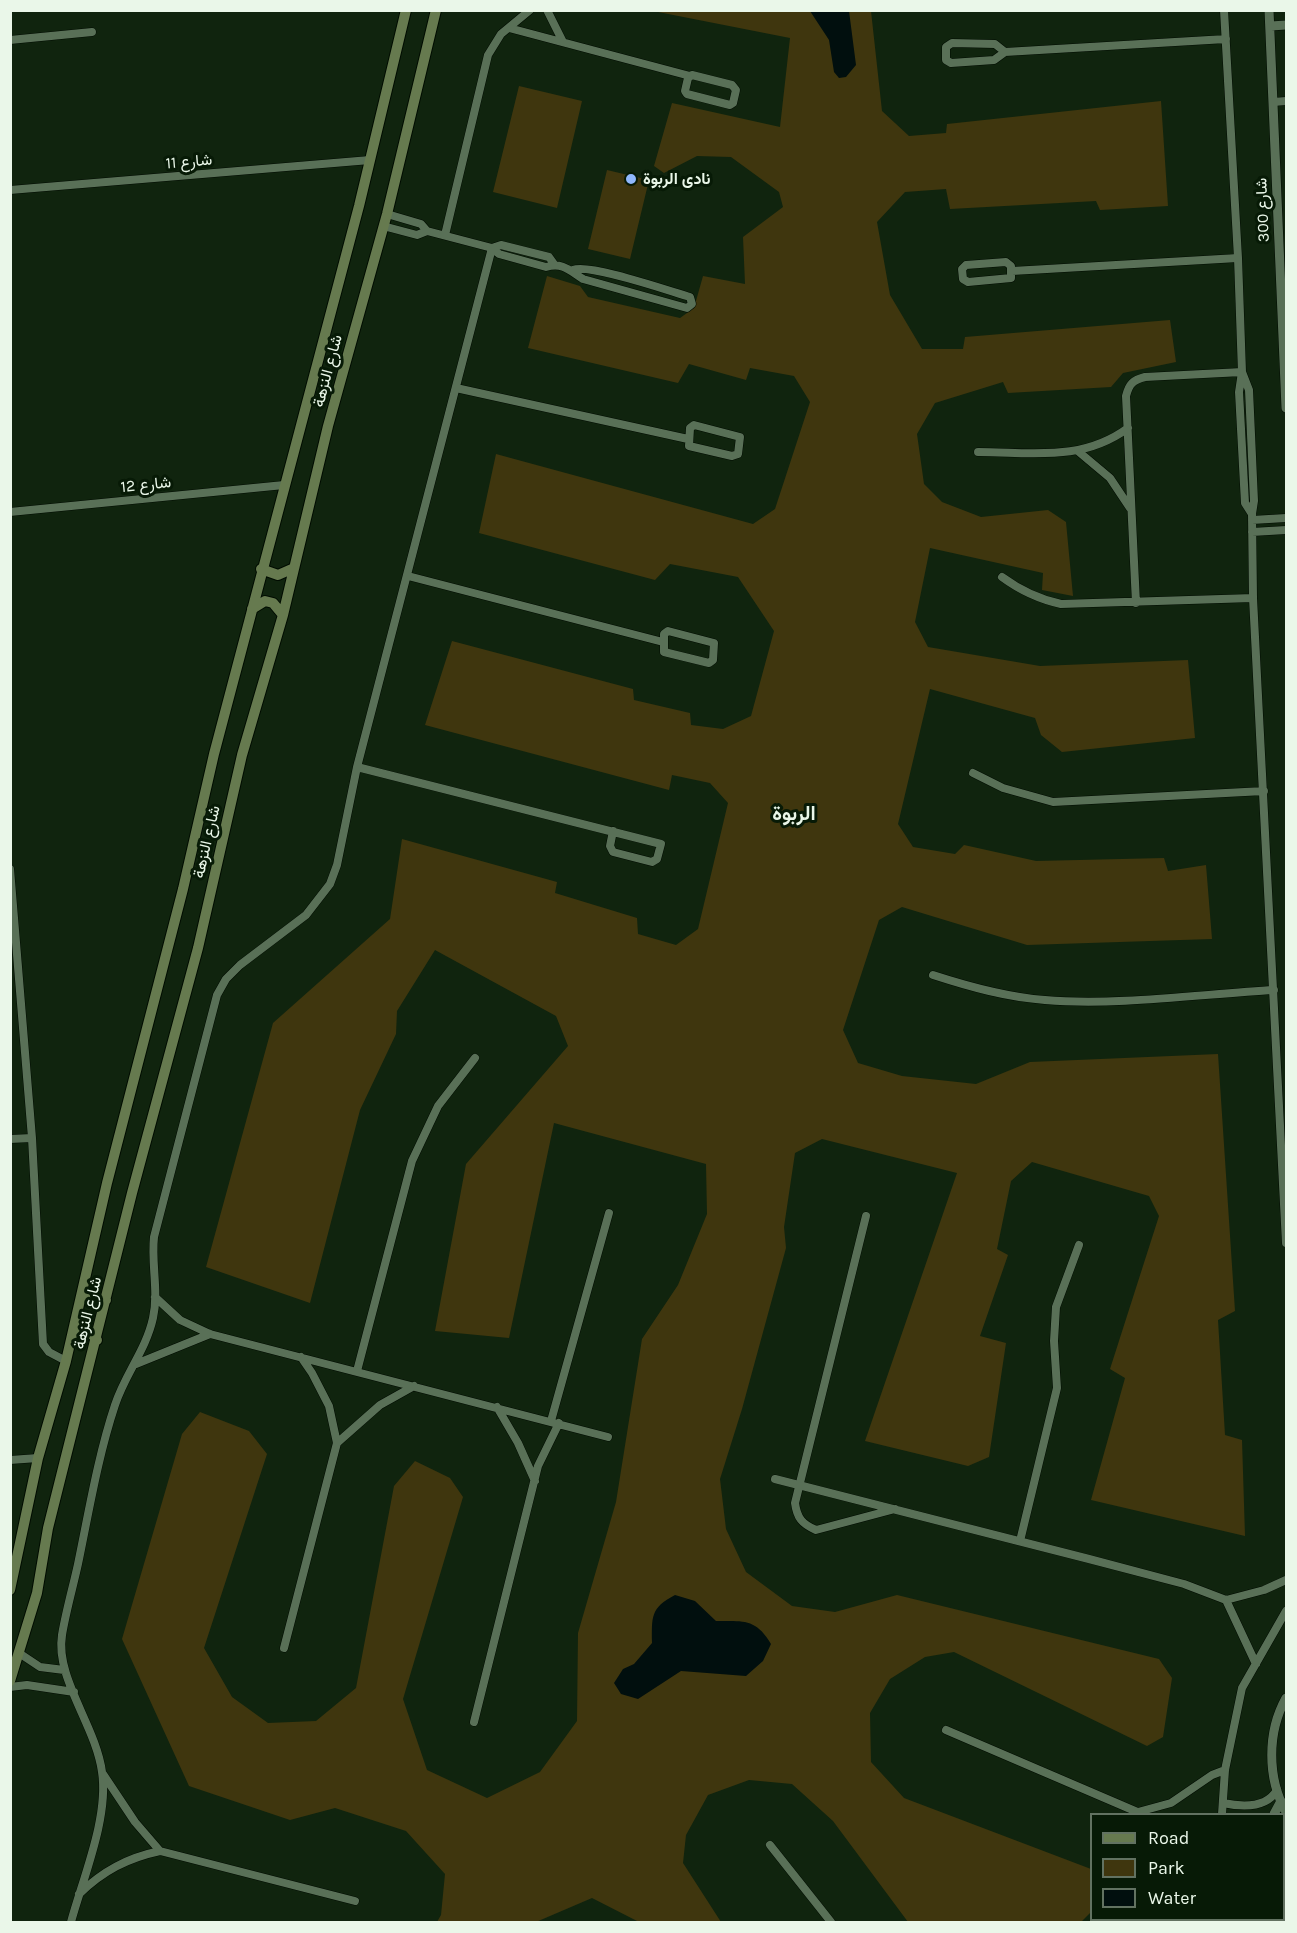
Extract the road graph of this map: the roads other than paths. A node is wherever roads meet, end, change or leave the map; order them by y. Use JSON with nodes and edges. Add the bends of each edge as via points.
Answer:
{"nodes":[{"id":1,"x":406,"y":10,"type":"edge"},
{"id":2,"x":436,"y":10,"type":"edge"},
{"id":3,"x":530,"y":10,"type":"edge"},
{"id":4,"x":547,"y":10,"type":"edge"},
{"id":5,"x":1224,"y":10,"type":"edge"},
{"id":6,"x":1269,"y":10,"type":"edge"},
{"id":7,"x":1287,"y":25,"type":"edge"},
{"id":8,"x":1271,"y":26,"type":"junction"},
{"id":9,"x":509,"y":28,"type":"junction"},
{"id":10,"x":92,"y":32,"type":"dead end"},
{"id":11,"x":1226,"y":39,"type":"junction"},
{"id":12,"x":10,"y":40,"type":"edge"},
{"id":13,"x":563,"y":42,"type":"junction"},
{"id":14,"x":1005,"y":52,"type":"junction"},
{"id":15,"x":690,"y":76,"type":"junction"},
{"id":16,"x":1287,"y":101,"type":"edge"},
{"id":17,"x":1273,"y":102,"type":"junction"},
{"id":18,"x":370,"y":160,"type":"junction"},
{"id":19,"x":10,"y":190,"type":"edge"},
{"id":20,"x":387,"y":214,"type":"junction"},
{"id":21,"x":383,"y":226,"type":"junction"},
{"id":22,"x":427,"y":231,"type":"junction"},
{"id":23,"x":445,"y":235,"type":"junction"},
{"id":24,"x":492,"y":248,"type":"junction"},
{"id":25,"x":1238,"y":258,"type":"junction"},
{"id":26,"x":573,"y":270,"type":"junction"},
{"id":27,"x":1011,"y":271,"type":"junction"},
{"id":28,"x":641,"y":282,"type":"junction"},
{"id":29,"x":638,"y":295,"type":"junction"},
{"id":30,"x":1242,"y":372,"type":"junction"},
{"id":31,"x":456,"y":388,"type":"junction"},
{"id":32,"x":1287,"y":408,"type":"edge"},
{"id":33,"x":1128,"y":428,"type":"junction"},
{"id":34,"x":688,"y":439,"type":"junction"},
{"id":35,"x":978,"y":452,"type":"dead end"},
{"id":36,"x":1079,"y":452,"type":"junction"},
{"id":37,"x":284,"y":485,"type":"junction"},
{"id":38,"x":1132,"y":510,"type":"junction"},
{"id":39,"x":10,"y":512,"type":"edge"},
{"id":40,"x":1252,"y":517,"type":"junction"},
{"id":41,"x":1287,"y":518,"type":"edge"},
{"id":42,"x":1287,"y":530,"type":"edge"},
{"id":43,"x":1252,"y":532,"type":"junction"},
{"id":44,"x":294,"y":568,"type":"junction"},
{"id":45,"x":261,"y":569,"type":"junction"},
{"id":46,"x":408,"y":576,"type":"junction"},
{"id":47,"x":1002,"y":577,"type":"dead end"},
{"id":48,"x":1253,"y":598,"type":"junction"},
{"id":49,"x":1136,"y":603,"type":"junction"},
{"id":50,"x":252,"y":609,"type":"junction"},
{"id":51,"x":283,"y":615,"type":"junction"},
{"id":52,"x":663,"y":642,"type":"junction"},
{"id":53,"x":357,"y":767,"type":"junction"},
{"id":54,"x":973,"y":773,"type":"dead end"},
{"id":55,"x":1264,"y":791,"type":"junction"},
{"id":56,"x":613,"y":831,"type":"junction"},
{"id":57,"x":10,"y":869,"type":"edge"},
{"id":58,"x":933,"y":975,"type":"dead end"},
{"id":59,"x":1275,"y":990,"type":"junction"},
{"id":60,"x":476,"y":1058,"type":"dead end"},
{"id":61,"x":32,"y":1138,"type":"junction"},
{"id":62,"x":10,"y":1139,"type":"edge"},
{"id":63,"x":609,"y":1213,"type":"dead end"},
{"id":64,"x":866,"y":1216,"type":"dead end"},
{"id":65,"x":1287,"y":1243,"type":"edge"},
{"id":66,"x":1079,"y":1245,"type":"dead end"},
{"id":67,"x":82,"y":1294,"type":"junction"},
{"id":68,"x":155,"y":1297,"type":"junction"},
{"id":69,"x":106,"y":1300,"type":"junction"},
{"id":70,"x":72,"y":1333,"type":"junction"},
{"id":71,"x":210,"y":1334,"type":"junction"},
{"id":72,"x":97,"y":1340,"type":"junction"},
{"id":73,"x":302,"y":1357,"type":"junction"},
{"id":74,"x":66,"y":1361,"type":"junction"},
{"id":75,"x":136,"y":1364,"type":"junction"},
{"id":76,"x":357,"y":1371,"type":"junction"},
{"id":77,"x":414,"y":1386,"type":"junction"},
{"id":78,"x":497,"y":1407,"type":"junction"},
{"id":79,"x":555,"y":1422,"type":"junction"},
{"id":80,"x":608,"y":1437,"type":"dead end"},
{"id":81,"x":337,"y":1443,"type":"junction"},
{"id":82,"x":38,"y":1458,"type":"junction"},
{"id":83,"x":10,"y":1460,"type":"edge"},
{"id":84,"x":775,"y":1479,"type":"dead end"},
{"id":85,"x":535,"y":1481,"type":"junction"},
{"id":86,"x":799,"y":1485,"type":"junction"},
{"id":87,"x":896,"y":1509,"type":"junction"},
{"id":88,"x":1020,"y":1541,"type":"junction"},
{"id":89,"x":1287,"y":1580,"type":"edge"},
{"id":90,"x":10,"y":1590,"type":"edge"},
{"id":91,"x":1226,"y":1599,"type":"junction"},
{"id":92,"x":1287,"y":1611,"type":"edge"},
{"id":93,"x":284,"y":1648,"type":"dead end"},
{"id":94,"x":19,"y":1653,"type":"junction"},
{"id":95,"x":1256,"y":1664,"type":"junction"},
{"id":96,"x":64,"y":1670,"type":"junction"},
{"id":97,"x":10,"y":1681,"type":"edge"},
{"id":98,"x":10,"y":1687,"type":"edge"},
{"id":99,"x":74,"y":1692,"type":"junction"},
{"id":100,"x":1287,"y":1698,"type":"edge"},
{"id":101,"x":474,"y":1722,"type":"dead end"},
{"id":102,"x":946,"y":1730,"type":"dead end"},
{"id":103,"x":1225,"y":1770,"type":"junction"},
{"id":104,"x":103,"y":1774,"type":"junction"},
{"id":105,"x":1277,"y":1790,"type":"junction"},
{"id":106,"x":1281,"y":1801,"type":"junction"},
{"id":107,"x":1223,"y":1803,"type":"junction"},
{"id":108,"x":1287,"y":1812,"type":"edge"},
{"id":109,"x":1140,"y":1813,"type":"edge"},
{"id":110,"x":1222,"y":1813,"type":"edge"},
{"id":111,"x":1275,"y":1813,"type":"edge"},
{"id":112,"x":770,"y":1845,"type":"dead end"},
{"id":113,"x":160,"y":1851,"type":"junction"},
{"id":114,"x":79,"y":1895,"type":"junction"},
{"id":115,"x":355,"y":1901,"type":"dead end"},
{"id":116,"x":71,"y":1923,"type":"edge"},
{"id":117,"x":831,"y":1923,"type":"edge"}],
"edges":[{"from":1,"to":18,"type":"main road","name":"شارع النزهة"},
{"from":2,"to":20,"type":"main road","name":"شارع النزهة"},
{"from":3,"to":9,"type":"street"},
{"from":4,"to":13,"type":"street"},
{"from":5,"to":11,"type":"street"},
{"from":6,"to":8,"type":"street","name":"شارع 300"},
{"from":7,"to":8,"type":"street"},
{"from":8,"to":17,"type":"street","name":"شارع 300"},
{"from":9,"to":13,"type":"street","via":[[535,38]]},
{"from":9,"to":23,"type":"street","via":[[488,55]]},
{"from":10,"to":12,"type":"street"},
{"from":11,"to":14,"type":"street"},
{"from":11,"to":25,"type":"street"},
{"from":13,"to":15,"type":"street"},
{"from":14,"to":14,"type":"street","via":[[988,43],[952,43],[946,47],[946,60],[994,60]]},
{"from":15,"to":15,"type":"street","via":[[687,94],[733,103],[736,90],[732,85]]},
{"from":16,"to":17,"type":"street"},
{"from":17,"to":32,"type":"street","name":"شارع 300"},
{"from":18,"to":19,"type":"street","name":"شارع 11"},
{"from":18,"to":37,"type":"main road","name":"شارع النزهة"},
{"from":20,"to":21,"type":"main road","name":"شارع النزهة"},
{"from":20,"to":22,"type":"street","via":[[421,224]]},
{"from":21,"to":22,"type":"street","via":[[417,235]]},
{"from":21,"to":44,"type":"main road","name":"شارع النزهة"},
{"from":22,"to":23,"type":"street"},
{"from":23,"to":24,"type":"street"},
{"from":24,"to":26,"type":"street","via":[[501,245],[549,257],[554,264]]},
{"from":24,"to":31,"type":"street"},
{"from":25,"to":27,"type":"street"},
{"from":25,"to":30,"type":"street"},
{"from":26,"to":28,"type":"street","via":[[586,268]]},
{"from":26,"to":29,"type":"street","via":[[583,279]]},
{"from":27,"to":27,"type":"street","via":[[1006,262],[966,265],[962,269],[963,279],[968,282],[1008,279]]},
{"from":28,"to":29,"type":"street"},
{"from":28,"to":29,"type":"street","via":[[690,297],[692,304],[687,308]]},
{"from":30,"to":33,"type":"street","via":[[1136,379],[1128,386],[1126,396]]},
{"from":30,"to":40,"type":"street","via":[[1249,390]]},
{"from":31,"to":34,"type":"street"},
{"from":31,"to":46,"type":"street"},
{"from":33,"to":36,"type":"street","via":[[1105,443]]},
{"from":33,"to":38,"type":"street"},
{"from":34,"to":34,"type":"street","via":[[693,448],[732,456],[738,454],[741,441],[736,435],[694,425]]},
{"from":35,"to":36,"type":"street"},
{"from":36,"to":38,"type":"street","via":[[1110,478]]},
{"from":37,"to":39,"type":"street","name":"شارع 12"},
{"from":37,"to":45,"type":"main road","name":"شارع النزهة"},
{"from":38,"to":49,"type":"street"},
{"from":40,"to":41,"type":"street"},
{"from":40,"to":43,"type":"street"},
{"from":42,"to":43,"type":"street"},
{"from":43,"to":48,"type":"street"},
{"from":44,"to":45,"type":"main road","via":[[278,575]]},
{"from":44,"to":51,"type":"main road","name":"شارع النزهة"},
{"from":45,"to":50,"type":"main road","name":"شارع النزهة"},
{"from":46,"to":52,"type":"street"},
{"from":46,"to":53,"type":"street"},
{"from":47,"to":49,"type":"street","via":[[1029,594],[1061,604]]},
{"from":48,"to":49,"type":"street"},
{"from":48,"to":55,"type":"street"},
{"from":50,"to":51,"type":"main road","via":[[258,603],[273,603]]},
{"from":50,"to":67,"type":"main road","name":"شارع النزهة"},
{"from":51,"to":69,"type":"main road","name":"شارع النزهة","via":[[242,755],[198,948]]},
{"from":52,"to":52,"type":"street","via":[[662,648],[668,654],[709,663],[713,660],[716,645],[711,641],[668,631]]},
{"from":53,"to":56,"type":"street"},
{"from":53,"to":68,"type":"street","via":[[330,884],[306,915],[240,965],[217,995],[154,1237],[151,1259]]},
{"from":54,"to":55,"type":"street","via":[[1003,788],[1053,802]]},
{"from":55,"to":59,"type":"street"},
{"from":56,"to":56,"type":"street","via":[[613,852],[652,862],[657,859],[661,844]]},
{"from":57,"to":61,"type":"street"},
{"from":58,"to":59,"type":"street","via":[[1007,995],[1045,1000]]},
{"from":59,"to":65,"type":"street"},
{"from":60,"to":76,"type":"street","via":[[438,1106],[412,1161]]},
{"from":61,"to":62,"type":"street"},
{"from":61,"to":74,"type":"street","via":[[43,1344]]},
{"from":63,"to":79,"type":"street"},
{"from":64,"to":86,"type":"street"},
{"from":66,"to":88,"type":"street","via":[[1056,1307],[1057,1388]]},
{"from":67,"to":69,"type":"main road","via":[[96,1304]]},
{"from":67,"to":70,"type":"main road","name":"شارع النزهة"},
{"from":68,"to":71,"type":"street","via":[[180,1320]]},
{"from":68,"to":75,"type":"street","via":[[150,1332]]},
{"from":69,"to":72,"type":"main road","name":"شارع النزهة"},
{"from":70,"to":72,"type":"main road","via":[[89,1331]]},
{"from":70,"to":74,"type":"main road","name":"شارع النزهة"},
{"from":71,"to":73,"type":"street"},
{"from":71,"to":75,"type":"street"},
{"from":72,"to":94,"type":"main road","name":"شارع النزهة"},
{"from":73,"to":76,"type":"street"},
{"from":73,"to":81,"type":"street","via":[[325,1398]]},
{"from":74,"to":82,"type":"main road","name":"شارع النزهة"},
{"from":75,"to":96,"type":"street","via":[[115,1405],[93,1494],[62,1635]]},
{"from":76,"to":77,"type":"street"},
{"from":77,"to":78,"type":"street"},
{"from":77,"to":81,"type":"street","via":[[373,1411]]},
{"from":78,"to":79,"type":"street"},
{"from":78,"to":85,"type":"street"},
{"from":79,"to":80,"type":"street"},
{"from":79,"to":85,"type":"street"},
{"from":81,"to":93,"type":"street"},
{"from":82,"to":83,"type":"street"},
{"from":82,"to":90,"type":"main road","name":"شارع النزهة"},
{"from":84,"to":86,"type":"street"},
{"from":85,"to":101,"type":"street"},
{"from":86,"to":87,"type":"street"},
{"from":86,"to":87,"type":"street","via":[[797,1515],[804,1525],[816,1530]]},
{"from":87,"to":88,"type":"street"},
{"from":88,"to":91,"type":"street","via":[[1184,1584]]},
{"from":89,"to":91,"type":"street"},
{"from":91,"to":95,"type":"street"},
{"from":92,"to":95,"type":"street"},
{"from":94,"to":96,"type":"street","via":[[40,1666]]},
{"from":94,"to":97,"type":"main road","name":"شارع النزهة"},
{"from":95,"to":103,"type":"street","via":[[1238,1701]]},
{"from":96,"to":99,"type":"street"},
{"from":98,"to":99,"type":"street","via":[[27,1685]]},
{"from":99,"to":104,"type":"street","via":[[92,1732]]},
{"from":100,"to":105,"type":"street","via":[[1279,1713],[1272,1746]]},
{"from":102,"to":109,"type":"street"},
{"from":103,"to":107,"type":"street"},
{"from":103,"to":109,"type":"street","via":[[1171,1803]]},
{"from":104,"to":113,"type":"street"},
{"from":104,"to":114,"type":"street","via":[[98,1823]]},
{"from":105,"to":106,"type":"street"},
{"from":105,"to":107,"type":"street","via":[[1260,1804]]},
{"from":106,"to":108,"type":"street"},
{"from":106,"to":111,"type":"street"},
{"from":107,"to":110,"type":"street"},
{"from":112,"to":117,"type":"street"},
{"from":113,"to":114,"type":"street","via":[[115,1865]]},
{"from":113,"to":115,"type":"street"},
{"from":114,"to":116,"type":"street"}]}
